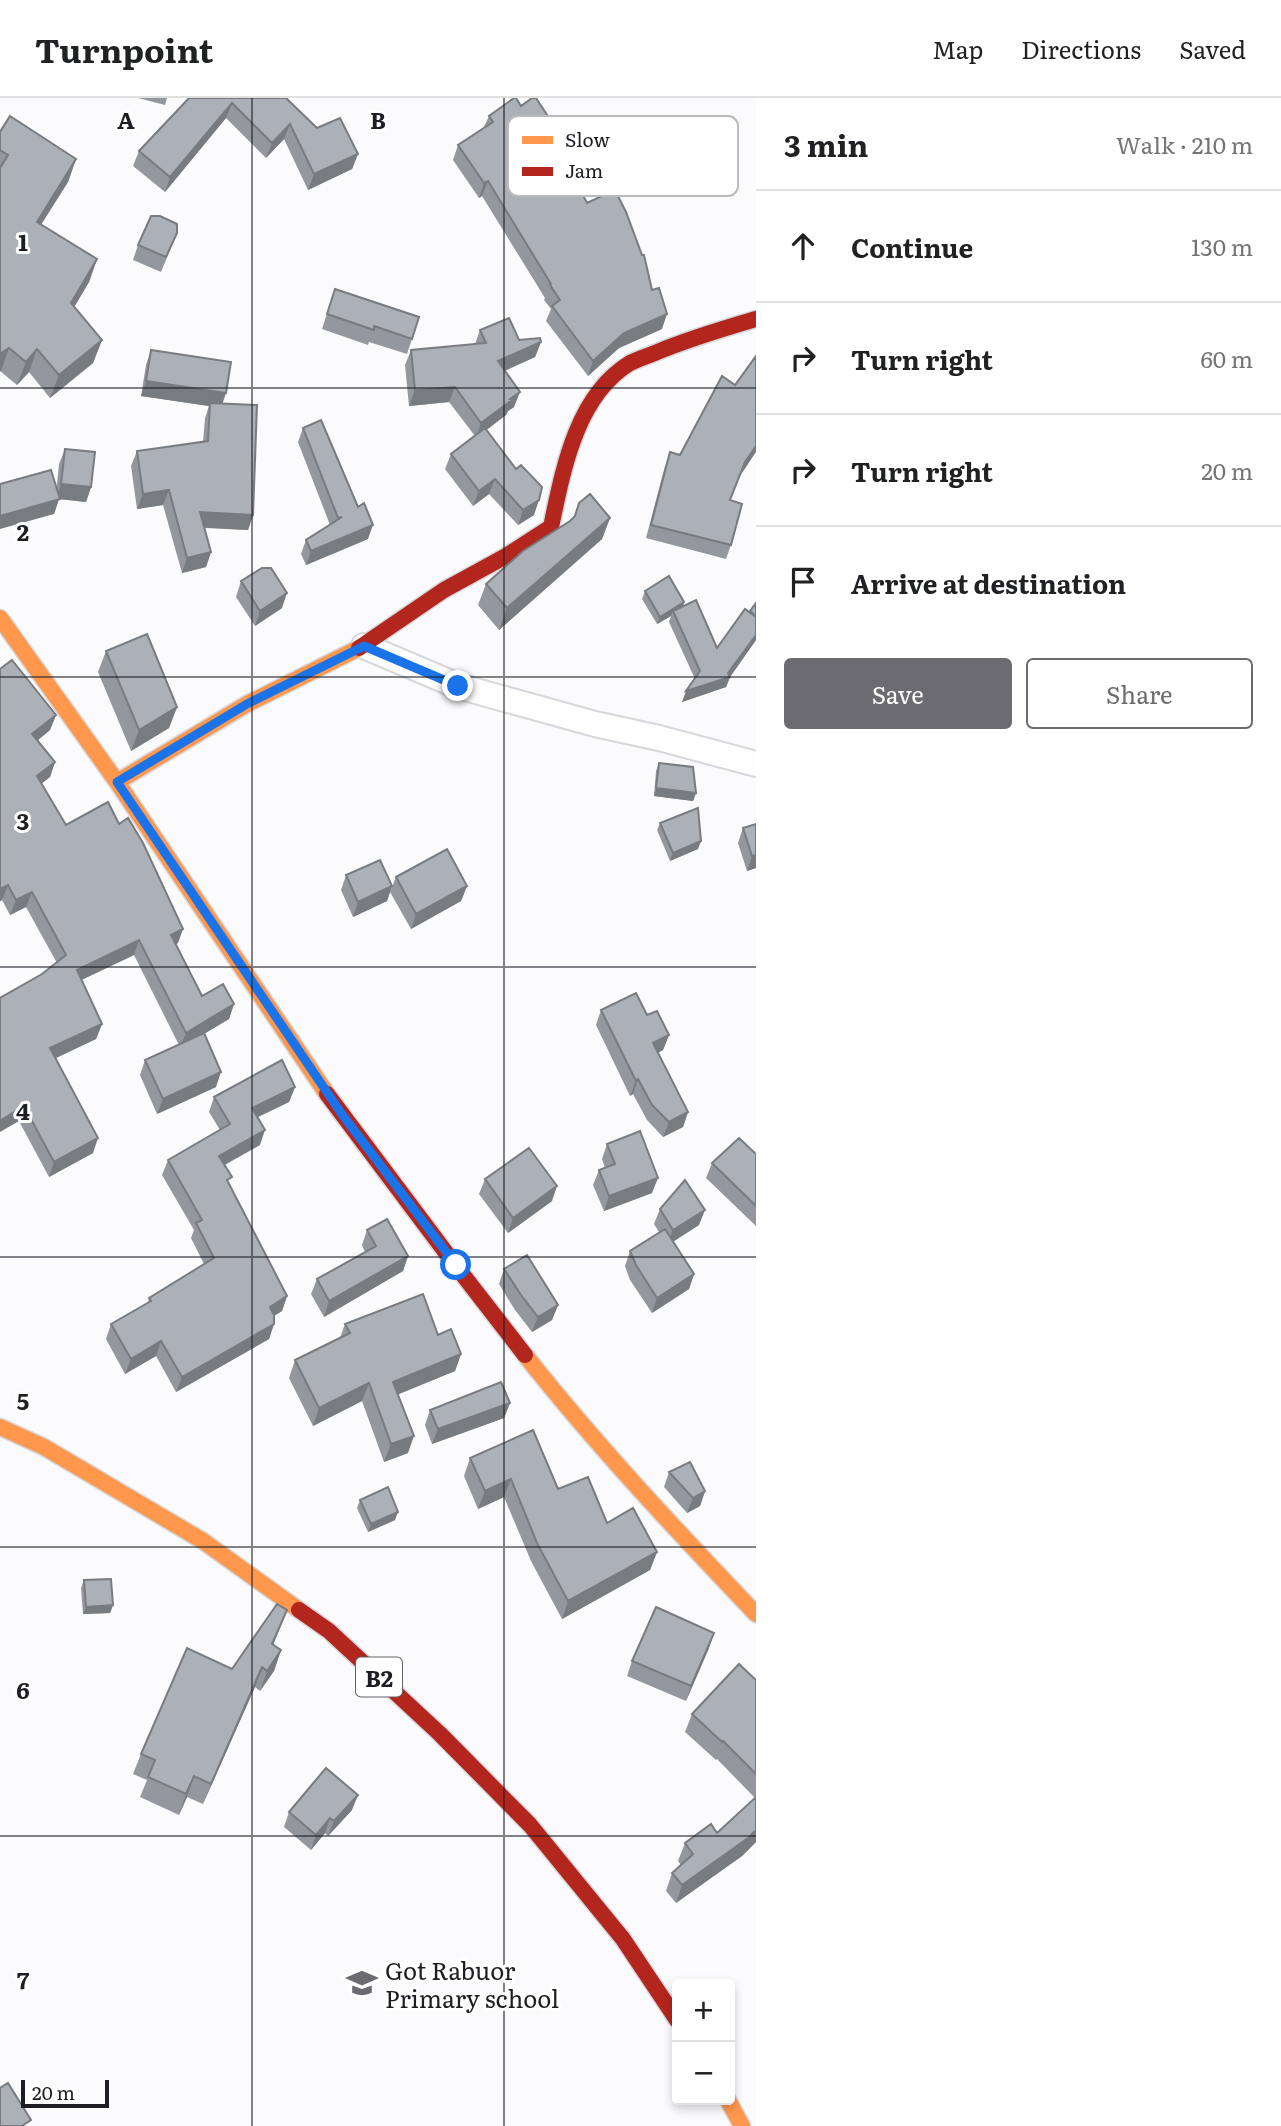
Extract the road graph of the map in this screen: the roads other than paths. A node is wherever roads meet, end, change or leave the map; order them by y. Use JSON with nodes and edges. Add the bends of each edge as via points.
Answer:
{"nodes":[{"id":1,"x":756,"y":319,"type":"edge"},
{"id":2,"x":0,"y":618,"type":"edge"},
{"id":3,"x":364,"y":646,"type":"junction"},
{"id":4,"x":756,"y":764,"type":"edge"},
{"id":5,"x":117,"y":782,"type":"junction"},
{"id":6,"x":0,"y":1427,"type":"edge"},
{"id":7,"x":756,"y":1614,"type":"edge"},
{"id":8,"x":672,"y":2012,"type":"edge"},
{"id":9,"x":731,"y":2105,"type":"edge"},
{"id":10,"x":742,"y":2126,"type":"edge"}],
"edges":[{"from":1,"to":3,"type":"main road","via":[[626,365],[598,393],[578,427],[551,527],[444,590]]},
{"from":2,"to":5,"type":"main road"},
{"from":3,"to":4,"type":"street","via":[[458,686]]},
{"from":3,"to":5,"type":"main road","via":[[247,704]]},
{"from":5,"to":7,"type":"main road","via":[[341,1113],[456,1265],[563,1403]]},
{"from":6,"to":8,"type":"main road","number":"B2","via":[[44,1447],[203,1541],[329,1631],[530,1825],[623,1939]]},
{"from":9,"to":10,"type":"main road"}]}
